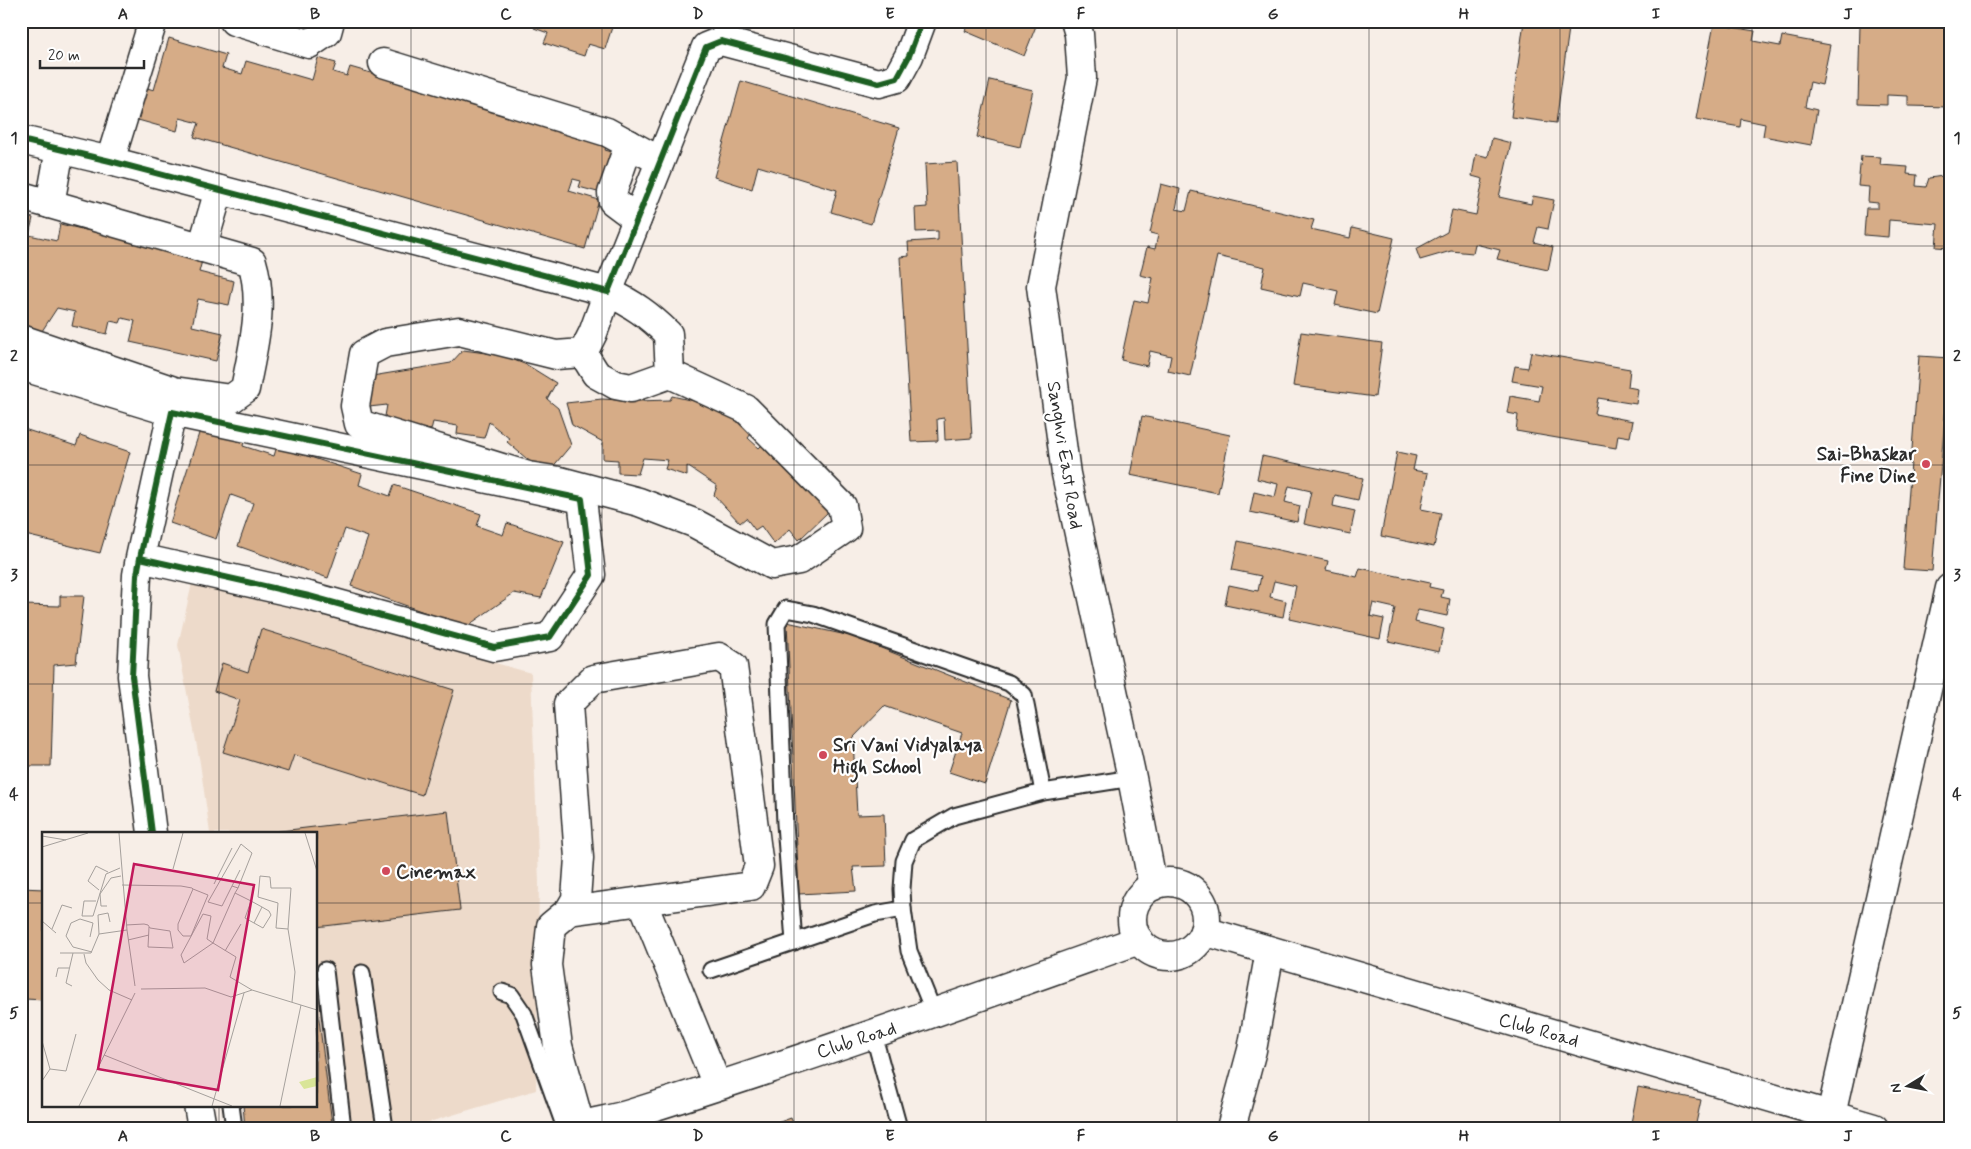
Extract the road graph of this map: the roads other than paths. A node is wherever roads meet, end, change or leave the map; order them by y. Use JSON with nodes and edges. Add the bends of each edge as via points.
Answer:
{"nodes":[{"id":1,"x":153,"y":21,"type":"edge"},
{"id":2,"x":234,"y":21,"type":"edge"},
{"id":3,"x":330,"y":21,"type":"edge"},
{"id":4,"x":922,"y":21,"type":"edge"},
{"id":5,"x":1075,"y":21,"type":"edge"},
{"id":6,"x":383,"y":63,"type":"dead end"},
{"id":7,"x":21,"y":140,"type":"edge"},
{"id":8,"x":630,"y":144,"type":"junction"},
{"id":9,"x":60,"y":149,"type":"junction"},
{"id":10,"x":110,"y":161,"type":"junction"},
{"id":11,"x":660,"y":161,"type":"junction"},
{"id":12,"x":219,"y":190,"type":"junction"},
{"id":13,"x":21,"y":196,"type":"edge"},
{"id":14,"x":50,"y":204,"type":"junction"},
{"id":15,"x":637,"y":219,"type":"junction"},
{"id":16,"x":202,"y":248,"type":"junction"},
{"id":17,"x":608,"y":292,"type":"junction"},
{"id":18,"x":21,"y":339,"type":"edge"},
{"id":19,"x":583,"y":353,"type":"junction"},
{"id":20,"x":21,"y":366,"type":"edge"},
{"id":21,"x":670,"y":374,"type":"junction"},
{"id":22,"x":172,"y":412,"type":"junction"},
{"id":23,"x":140,"y":558,"type":"junction"},
{"id":24,"x":1950,"y":588,"type":"edge"},
{"id":25,"x":1132,"y":778,"type":"junction"},
{"id":26,"x":1044,"y":792,"type":"junction"},
{"id":27,"x":152,"y":832,"type":"edge"},
{"id":28,"x":1152,"y":886,"type":"junction"},
{"id":29,"x":642,"y":901,"type":"junction"},
{"id":30,"x":903,"y":909,"type":"junction"},
{"id":31,"x":569,"y":911,"type":"junction"},
{"id":32,"x":1204,"y":931,"type":"junction"},
{"id":33,"x":1139,"y":940,"type":"junction"},
{"id":34,"x":794,"y":942,"type":"junction"},
{"id":35,"x":1270,"y":950,"type":"junction"},
{"id":36,"x":325,"y":970,"type":"dead end"},
{"id":37,"x":711,"y":970,"type":"dead end"},
{"id":38,"x":362,"y":974,"type":"dead end"},
{"id":39,"x":502,"y":992,"type":"dead end"},
{"id":40,"x":934,"y":1013,"type":"junction"},
{"id":41,"x":873,"y":1033,"type":"junction"},
{"id":42,"x":716,"y":1085,"type":"junction"},
{"id":43,"x":198,"y":1106,"type":"edge"},
{"id":44,"x":231,"y":1106,"type":"edge"},
{"id":45,"x":1831,"y":1115,"type":"junction"},
{"id":46,"x":629,"y":1121,"type":"edge"},
{"id":47,"x":572,"y":1127,"type":"edge"},
{"id":48,"x":202,"y":1128,"type":"edge"},
{"id":49,"x":234,"y":1128,"type":"edge"},
{"id":50,"x":343,"y":1128,"type":"edge"},
{"id":51,"x":384,"y":1128,"type":"edge"},
{"id":52,"x":899,"y":1128,"type":"edge"},
{"id":53,"x":1231,"y":1128,"type":"edge"},
{"id":54,"x":1874,"y":1128,"type":"edge"}],
"edges":[{"from":1,"to":10,"type":"street"},
{"from":2,"to":3,"type":"street","via":[[309,44],[327,32]]},
{"from":4,"to":11,"type":"street","via":[[897,78],[879,82],[721,42],[706,47]]},
{"from":5,"to":25,"type":"street","name":"Sanghvi East Road","via":[[1082,78],[1042,286],[1066,474]]},
{"from":6,"to":8,"type":"street","via":[[607,132]]},
{"from":7,"to":9,"type":"street"},
{"from":8,"to":11,"type":"street"},
{"from":8,"to":15,"type":"street","via":[[612,193],[613,201]]},
{"from":9,"to":10,"type":"street"},
{"from":9,"to":14,"type":"street"},
{"from":10,"to":12,"type":"street"},
{"from":11,"to":15,"type":"street"},
{"from":12,"to":16,"type":"street"},
{"from":12,"to":17,"type":"street"},
{"from":13,"to":14,"type":"street"},
{"from":14,"to":16,"type":"street"},
{"from":15,"to":17,"type":"street"},
{"from":16,"to":18,"type":"street","via":[[252,262],[256,275],[259,296],[256,334],[245,389],[231,399],[174,391]]},
{"from":17,"to":19,"type":"street"},
{"from":17,"to":21,"type":"street","via":[[650,316],[668,334]]},
{"from":19,"to":21,"type":"street","via":[[596,374],[616,385],[632,388]]},
{"from":19,"to":21,"type":"street","via":[[556,355],[458,332],[385,343],[364,354],[355,406],[359,424],[528,476],[639,502],[694,523],[772,565],[799,560],[846,528],[842,506],[746,409]]},
{"from":20,"to":22,"type":"street"},
{"from":22,"to":23,"type":"street"},
{"from":22,"to":23,"type":"street","via":[[582,499],[591,574],[550,637],[494,647],[309,596]]},
{"from":23,"to":27,"type":"street","via":[[132,676]]},
{"from":24,"to":45,"type":"street"},
{"from":25,"to":26,"type":"lane"},
{"from":25,"to":28,"type":"street","name":"Sanghvi East Road"},
{"from":26,"to":30,"type":"lane","via":[[954,816],[913,840],[904,861]]},
{"from":26,"to":34,"type":"lane","via":[[1024,695],[1009,683],[813,614],[786,608],[777,624],[785,824]]},
{"from":28,"to":32,"type":"street","via":[[1178,883],[1199,896],[1206,920]]},
{"from":28,"to":33,"type":"street","via":[[1135,904],[1134,930]]},
{"from":29,"to":31,"type":"street"},
{"from":29,"to":31,"type":"street","via":[[751,886],[759,866],[733,666],[719,657],[593,679],[568,704],[579,858],[576,899]]},
{"from":29,"to":42,"type":"street"},
{"from":30,"to":34,"type":"lane","via":[[875,914]]},
{"from":30,"to":40,"type":"lane","via":[[909,951]]},
{"from":31,"to":47,"type":"street","via":[[551,926],[547,965]]},
{"from":32,"to":33,"type":"street","via":[[1199,941],[1180,955],[1158,954]]},
{"from":32,"to":35,"type":"street","name":"Club Road"},
{"from":33,"to":40,"type":"street","name":"Club Road"},
{"from":34,"to":37,"type":"lane"},
{"from":35,"to":45,"type":"street","name":"Club Road"},
{"from":35,"to":53,"type":"street","via":[[1252,1050]]},
{"from":36,"to":50,"type":"lane"},
{"from":38,"to":51,"type":"lane"},
{"from":39,"to":47,"type":"lane","via":[[511,995],[524,1014]]},
{"from":40,"to":41,"type":"street","name":"Club Road"},
{"from":41,"to":42,"type":"street","name":"Club Road"},
{"from":41,"to":52,"type":"lane"},
{"from":42,"to":46,"type":"street","name":"Club Road"},
{"from":43,"to":48,"type":"street"},
{"from":44,"to":49,"type":"lane"},
{"from":45,"to":54,"type":"street","name":"Club Road"},
{"from":46,"to":47,"type":"street","name":"Club Road"}]}
